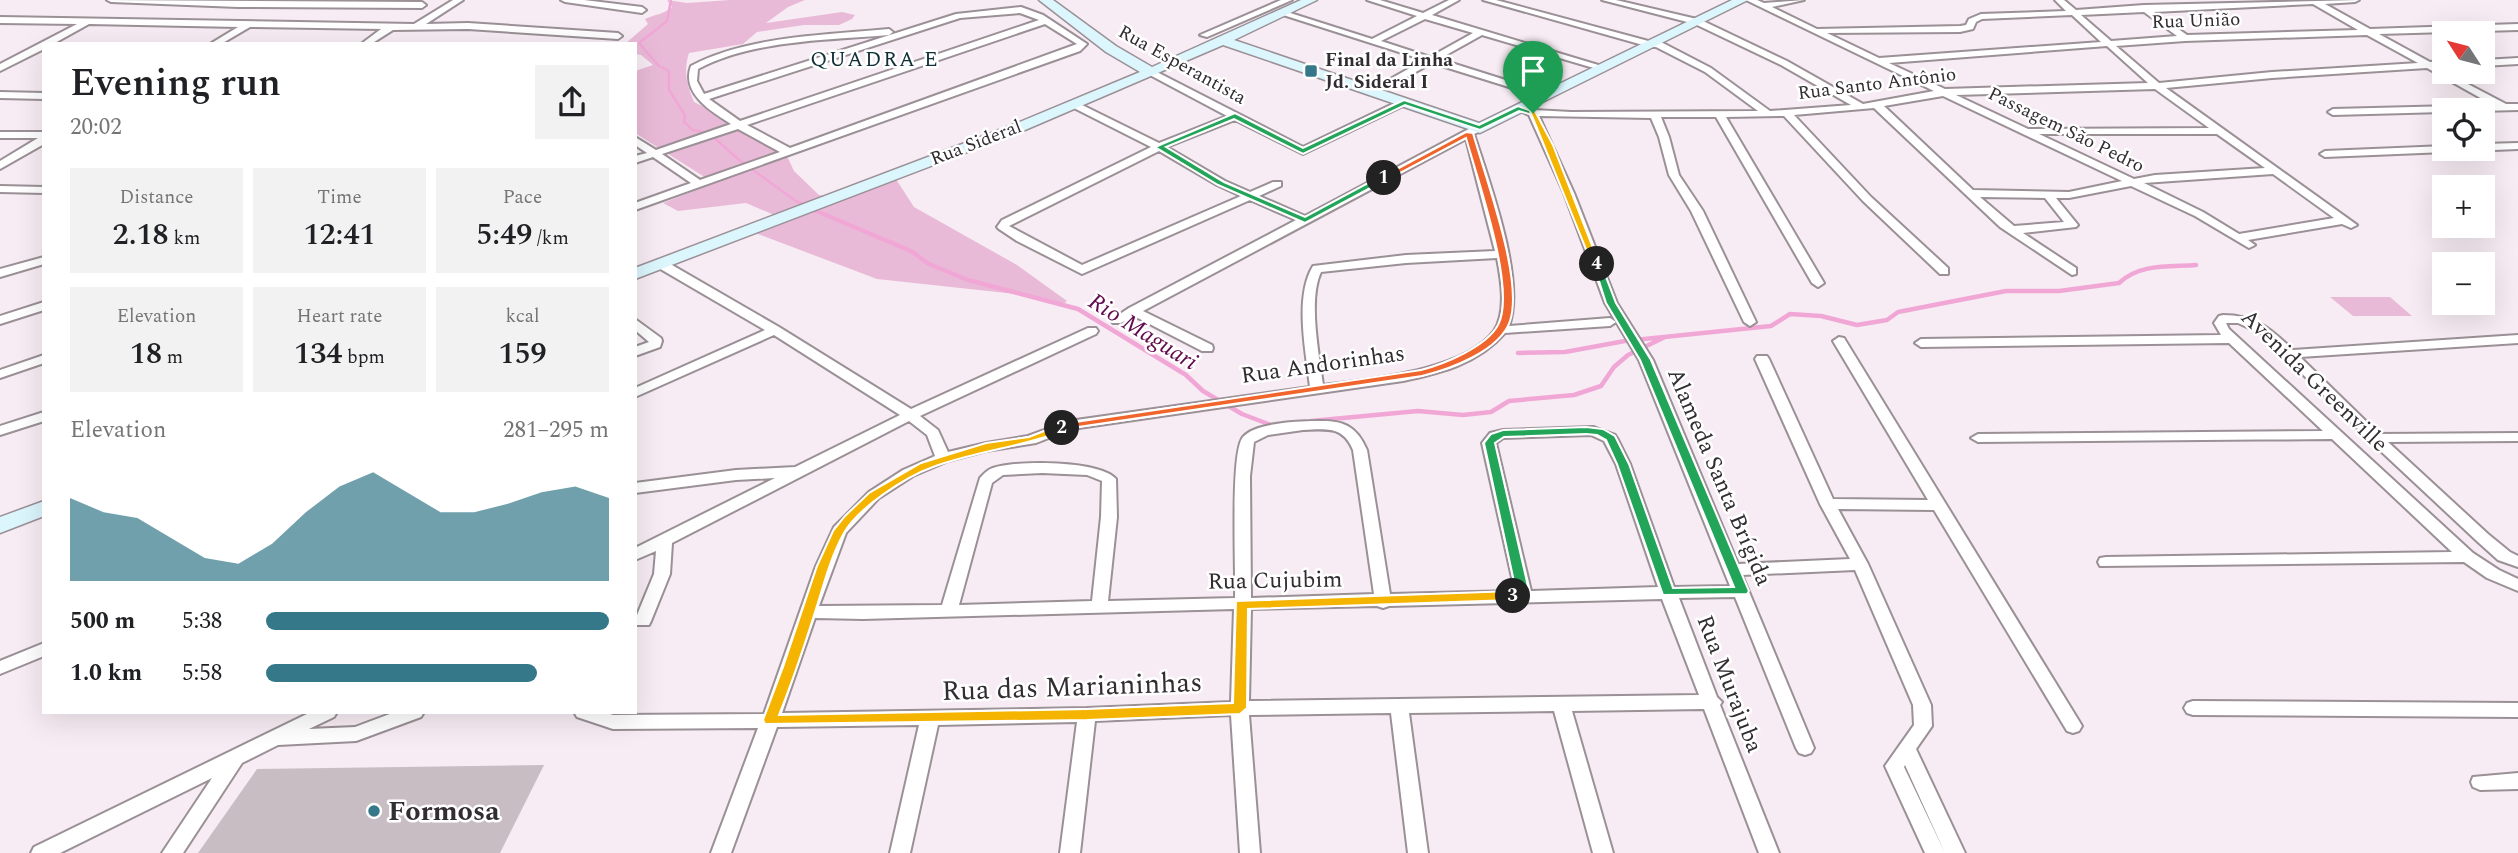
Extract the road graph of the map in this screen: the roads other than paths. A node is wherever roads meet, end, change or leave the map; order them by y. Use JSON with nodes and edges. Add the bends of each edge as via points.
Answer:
{"nodes":[{"id":1,"x":111,"y":0,"type":"edge"},
{"id":2,"x":467,"y":0,"type":"edge"},
{"id":3,"x":565,"y":0,"type":"edge"},
{"id":4,"x":1288,"y":0,"type":"edge"},
{"id":5,"x":1311,"y":0,"type":"edge"},
{"id":6,"x":1371,"y":0,"type":"edge"},
{"id":7,"x":1455,"y":0,"type":"edge"},
{"id":8,"x":1487,"y":0,"type":"edge"},
{"id":9,"x":1606,"y":0,"type":"edge"},
{"id":10,"x":1740,"y":0,"type":"edge"},
{"id":11,"x":1800,"y":0,"type":"edge"},
{"id":12,"x":2059,"y":0,"type":"edge"},
{"id":13,"x":2137,"y":0,"type":"edge"},
{"id":14,"x":2355,"y":0,"type":"edge"},
{"id":15,"x":457,"y":1,"type":"edge"},
{"id":16,"x":1047,"y":1,"type":"edge"},
{"id":17,"x":2313,"y":1,"type":"edge"},
{"id":18,"x":193,"y":2,"type":"edge"},
{"id":19,"x":283,"y":2,"type":"edge"},
{"id":20,"x":372,"y":3,"type":"edge"},
{"id":21,"x":422,"y":5,"type":"dead end"},
{"id":22,"x":1763,"y":6,"type":"junction"},
{"id":23,"x":2145,"y":8,"type":"junction"},
{"id":24,"x":642,"y":10,"type":"dead end"},
{"id":25,"x":2072,"y":11,"type":"junction"},
{"id":26,"x":1281,"y":13,"type":"junction"},
{"id":27,"x":1424,"y":15,"type":"junction"},
{"id":28,"x":0,"y":20,"type":"edge"},
{"id":29,"x":1045,"y":21,"type":"junction"},
{"id":30,"x":87,"y":22,"type":"junction"},
{"id":31,"x":1698,"y":22,"type":"junction"},
{"id":32,"x":248,"y":25,"type":"junction"},
{"id":33,"x":417,"y":26,"type":"junction"},
{"id":34,"x":391,"y":27,"type":"junction"},
{"id":35,"x":2518,"y":27,"type":"edge"},
{"id":36,"x":919,"y":29,"type":"junction"},
{"id":37,"x":1813,"y":32,"type":"junction"},
{"id":38,"x":1481,"y":33,"type":"junction"},
{"id":39,"x":2367,"y":33,"type":"junction"},
{"id":40,"x":618,"y":36,"type":"dead end"},
{"id":41,"x":2185,"y":38,"type":"junction"},
{"id":42,"x":1222,"y":40,"type":"junction"},
{"id":43,"x":1374,"y":41,"type":"junction"},
{"id":44,"x":49,"y":42,"type":"edge"},
{"id":45,"x":218,"y":42,"type":"edge"},
{"id":46,"x":368,"y":42,"type":"edge"},
{"id":47,"x":2109,"y":43,"type":"junction"},
{"id":48,"x":1655,"y":44,"type":"junction"},
{"id":49,"x":42,"y":46,"type":"edge"},
{"id":50,"x":0,"y":56,"type":"edge"},
{"id":51,"x":23,"y":57,"type":"junction"},
{"id":52,"x":42,"y":58,"type":"edge"},
{"id":53,"x":1433,"y":59,"type":"junction"},
{"id":54,"x":1875,"y":61,"type":"junction"},
{"id":55,"x":2518,"y":61,"type":"edge"},
{"id":56,"x":2496,"y":62,"type":"edge"},
{"id":57,"x":2426,"y":65,"type":"junction"},
{"id":58,"x":2432,"y":65,"type":"edge"},
{"id":59,"x":1600,"y":67,"type":"junction"},
{"id":60,"x":0,"y":68,"type":"edge"},
{"id":61,"x":1151,"y":72,"type":"junction"},
{"id":62,"x":2157,"y":86,"type":"junction"},
{"id":63,"x":1374,"y":92,"type":"junction"},
{"id":64,"x":1947,"y":92,"type":"junction"},
{"id":65,"x":0,"y":95,"type":"edge"},
{"id":66,"x":1544,"y":95,"type":"junction"},
{"id":67,"x":42,"y":96,"type":"edge"},
{"id":68,"x":701,"y":98,"type":"junction"},
{"id":69,"x":1404,"y":102,"type":"junction"},
{"id":70,"x":1875,"y":103,"type":"junction"},
{"id":71,"x":1073,"y":104,"type":"junction"},
{"id":72,"x":1862,"y":107,"type":"junction"},
{"id":73,"x":2504,"y":107,"type":"junction"},
{"id":74,"x":2518,"y":107,"type":"edge"},
{"id":75,"x":1518,"y":108,"type":"junction"},
{"id":76,"x":2333,"y":112,"type":"dead end"},
{"id":77,"x":1533,"y":113,"type":"junction"},
{"id":78,"x":1654,"y":113,"type":"junction"},
{"id":79,"x":1787,"y":113,"type":"junction"},
{"id":80,"x":1719,"y":114,"type":"junction"},
{"id":81,"x":1768,"y":114,"type":"junction"},
{"id":82,"x":1235,"y":116,"type":"junction"},
{"id":83,"x":741,"y":125,"type":"junction"},
{"id":84,"x":1474,"y":130,"type":"junction"},
{"id":85,"x":2029,"y":131,"type":"junction"},
{"id":86,"x":2216,"y":131,"type":"junction"},
{"id":87,"x":0,"y":135,"type":"edge"},
{"id":88,"x":41,"y":139,"type":"edge"},
{"id":89,"x":637,"y":142,"type":"edge"},
{"id":90,"x":0,"y":143,"type":"edge"},
{"id":91,"x":2518,"y":146,"type":"edge"},
{"id":92,"x":1159,"y":147,"type":"junction"},
{"id":93,"x":789,"y":152,"type":"junction"},
{"id":94,"x":654,"y":153,"type":"junction"},
{"id":95,"x":2325,"y":154,"type":"dead end"},
{"id":96,"x":637,"y":159,"type":"edge"},
{"id":97,"x":0,"y":166,"type":"edge"},
{"id":98,"x":2272,"y":171,"type":"junction"},
{"id":99,"x":2134,"y":182,"type":"junction"},
{"id":100,"x":699,"y":184,"type":"junction"},
{"id":101,"x":1278,"y":184,"type":"dead end"},
{"id":102,"x":0,"y":189,"type":"edge"},
{"id":103,"x":42,"y":190,"type":"edge"},
{"id":104,"x":1968,"y":193,"type":"junction"},
{"id":105,"x":2048,"y":195,"type":"junction"},
{"id":106,"x":1250,"y":197,"type":"junction"},
{"id":107,"x":637,"y":206,"type":"edge"},
{"id":108,"x":1305,"y":220,"type":"junction"},
{"id":109,"x":2012,"y":230,"type":"junction"},
{"id":110,"x":2237,"y":238,"type":"junction"},
{"id":111,"x":2249,"y":245,"type":"dead end"},
{"id":112,"x":1503,"y":254,"type":"junction"},
{"id":113,"x":42,"y":261,"type":"edge"},
{"id":114,"x":661,"y":264,"type":"junction"},
{"id":115,"x":1944,"y":271,"type":"dead end"},
{"id":116,"x":2072,"y":271,"type":"dead end"},
{"id":117,"x":0,"y":273,"type":"edge"},
{"id":118,"x":637,"y":273,"type":"edge"},
{"id":119,"x":1818,"y":283,"type":"dead end"},
{"id":120,"x":42,"y":307,"type":"edge"},
{"id":121,"x":1133,"y":311,"type":"junction"},
{"id":122,"x":0,"y":320,"type":"edge"},
{"id":123,"x":1117,"y":320,"type":"dead end"},
{"id":124,"x":1611,"y":322,"type":"dead end"},
{"id":125,"x":1750,"y":322,"type":"dead end"},
{"id":126,"x":637,"y":325,"type":"edge"},
{"id":127,"x":775,"y":330,"type":"junction"},
{"id":128,"x":1501,"y":330,"type":"junction"},
{"id":129,"x":1092,"y":331,"type":"dead end"},
{"id":130,"x":2232,"y":338,"type":"junction"},
{"id":131,"x":2518,"y":339,"type":"edge"},
{"id":132,"x":1839,"y":341,"type":"dead end"},
{"id":133,"x":1921,"y":343,"type":"dead end"},
{"id":134,"x":1207,"y":348,"type":"dead end"},
{"id":135,"x":637,"y":351,"type":"edge"},
{"id":136,"x":2289,"y":354,"type":"junction"},
{"id":137,"x":1762,"y":359,"type":"dead end"},
{"id":138,"x":42,"y":360,"type":"edge"},
{"id":139,"x":0,"y":374,"type":"edge"},
{"id":140,"x":1317,"y":390,"type":"junction"},
{"id":141,"x":637,"y":392,"type":"edge"},
{"id":142,"x":910,"y":415,"type":"junction"},
{"id":143,"x":42,"y":417,"type":"edge"},
{"id":144,"x":0,"y":431,"type":"edge"},
{"id":145,"x":2337,"y":435,"type":"junction"},
{"id":146,"x":2518,"y":437,"type":"edge"},
{"id":147,"x":1978,"y":438,"type":"dead end"},
{"id":148,"x":2375,"y":438,"type":"junction"},
{"id":149,"x":943,"y":458,"type":"junction"},
{"id":150,"x":799,"y":473,"type":"junction"},
{"id":151,"x":637,"y":488,"type":"edge"},
{"id":152,"x":1828,"y":504,"type":"junction"},
{"id":153,"x":1940,"y":505,"type":"junction"},
{"id":154,"x":42,"y":509,"type":"edge"},
{"id":155,"x":0,"y":525,"type":"edge"},
{"id":156,"x":664,"y":541,"type":"junction"},
{"id":157,"x":637,"y":554,"type":"edge"},
{"id":158,"x":2467,"y":557,"type":"junction"},
{"id":159,"x":2513,"y":558,"type":"edge"},
{"id":160,"x":2106,"y":562,"type":"dead end"},
{"id":161,"x":1860,"y":564,"type":"junction"},
{"id":162,"x":1732,"y":570,"type":"junction"},
{"id":163,"x":2518,"y":585,"type":"edge"},
{"id":164,"x":1742,"y":591,"type":"junction"},
{"id":165,"x":1668,"y":592,"type":"junction"},
{"id":166,"x":1524,"y":595,"type":"junction"},
{"id":167,"x":1383,"y":602,"type":"junction"},
{"id":168,"x":1241,"y":604,"type":"junction"},
{"id":169,"x":1099,"y":608,"type":"junction"},
{"id":170,"x":949,"y":611,"type":"junction"},
{"id":171,"x":808,"y":612,"type":"junction"},
{"id":172,"x":643,"y":621,"type":"dead end"},
{"id":173,"x":42,"y":650,"type":"edge"},
{"id":174,"x":0,"y":668,"type":"edge"},
{"id":175,"x":1713,"y":702,"type":"junction"},
{"id":176,"x":1561,"y":704,"type":"junction"},
{"id":177,"x":1399,"y":707,"type":"junction"},
{"id":178,"x":1240,"y":708,"type":"junction"},
{"id":179,"x":2193,"y":708,"type":"dead end"},
{"id":180,"x":2518,"y":710,"type":"edge"},
{"id":181,"x":324,"y":714,"type":"edge"},
{"id":182,"x":410,"y":714,"type":"edge"},
{"id":183,"x":589,"y":714,"type":"edge"},
{"id":184,"x":1087,"y":715,"type":"junction"},
{"id":185,"x":930,"y":718,"type":"junction"},
{"id":186,"x":770,"y":720,"type":"junction"},
{"id":187,"x":2073,"y":726,"type":"dead end"},
{"id":188,"x":274,"y":739,"type":"junction"},
{"id":189,"x":1805,"y":748,"type":"dead end"},
{"id":190,"x":1907,"y":749,"type":"junction"},
{"id":191,"x":235,"y":758,"type":"junction"},
{"id":192,"x":2518,"y":781,"type":"edge"},
{"id":193,"x":2480,"y":782,"type":"dead end"},
{"id":194,"x":41,"y":853,"type":"edge"},
{"id":195,"x":172,"y":853,"type":"edge"},
{"id":196,"x":721,"y":853,"type":"edge"},
{"id":197,"x":900,"y":853,"type":"edge"},
{"id":198,"x":1070,"y":853,"type":"edge"},
{"id":199,"x":1250,"y":853,"type":"edge"},
{"id":200,"x":1418,"y":853,"type":"edge"},
{"id":201,"x":1603,"y":853,"type":"edge"},
{"id":202,"x":1769,"y":853,"type":"edge"},
{"id":203,"x":1935,"y":853,"type":"edge"},
{"id":204,"x":1955,"y":853,"type":"edge"}],
"edges":[{"from":1,"to":18,"type":"street"},
{"from":2,"to":15,"type":"street"},
{"from":3,"to":24,"type":"street"},
{"from":4,"to":42,"type":"street","via":[[1204,34]]},
{"from":5,"to":26,"type":"main road","name":"Rua Sideral"},
{"from":6,"to":27,"type":"street"},
{"from":7,"to":27,"type":"street"},
{"from":8,"to":48,"type":"street"},
{"from":9,"to":31,"type":"street"},
{"from":10,"to":22,"type":"street","name":"Passagem São Pedro"},
{"from":10,"to":31,"type":"main road"},
{"from":11,"to":22,"type":"street"},
{"from":12,"to":25,"type":"street"},
{"from":13,"to":23,"type":"street"},
{"from":14,"to":17,"type":"street"},
{"from":15,"to":33,"type":"street"},
{"from":16,"to":61,"type":"main road","name":"Rua Esperantista","via":[[1111,49]]},
{"from":17,"to":23,"type":"street"},
{"from":17,"to":39,"type":"street"},
{"from":18,"to":19,"type":"street"},
{"from":19,"to":20,"type":"street"},
{"from":20,"to":21,"type":"street"},
{"from":22,"to":37,"type":"street","name":"Passagem São Pedro"},
{"from":23,"to":25,"type":"street"},
{"from":23,"to":41,"type":"street"},
{"from":25,"to":37,"type":"street","via":[[1975,18],[1968,28]]},
{"from":25,"to":47,"type":"street"},
{"from":26,"to":42,"type":"main road","name":"Rua Sideral"},
{"from":26,"to":43,"type":"street"},
{"from":27,"to":38,"type":"street"},
{"from":27,"to":43,"type":"street"},
{"from":28,"to":30,"type":"street"},
{"from":29,"to":36,"type":"street","via":[[1021,10],[959,16]]},
{"from":29,"to":83,"type":"street"},
{"from":29,"to":93,"type":"street","via":[[1083,44]]},
{"from":30,"to":32,"type":"street"},
{"from":30,"to":44,"type":"street"},
{"from":31,"to":48,"type":"main road"},
{"from":31,"to":72,"type":"street"},
{"from":32,"to":34,"type":"street"},
{"from":32,"to":45,"type":"street"},
{"from":33,"to":34,"type":"street"},
{"from":33,"to":40,"type":"street"},
{"from":34,"to":46,"type":"street"},
{"from":35,"to":39,"type":"street","name":"Rua União"},
{"from":36,"to":68,"type":"street"},
{"from":36,"to":68,"type":"street","via":[[732,52],[704,61],[691,71]]},
{"from":37,"to":54,"type":"street","name":"Passagem São Pedro"},
{"from":38,"to":53,"type":"street"},
{"from":38,"to":59,"type":"street"},
{"from":39,"to":41,"type":"street","name":"Rua União"},
{"from":39,"to":57,"type":"street"},
{"from":41,"to":47,"type":"street","name":"Rua União"},
{"from":42,"to":61,"type":"main road","name":"Rua Sideral"},
{"from":42,"to":63,"type":"main road"},
{"from":43,"to":53,"type":"street"},
{"from":47,"to":54,"type":"street","name":"Rua União"},
{"from":47,"to":62,"type":"street"},
{"from":48,"to":59,"type":"main road"},
{"from":48,"to":81,"type":"street","via":[[1708,70]]},
{"from":49,"to":51,"type":"street"},
{"from":50,"to":51,"type":"street"},
{"from":51,"to":52,"type":"street"},
{"from":51,"to":60,"type":"street"},
{"from":53,"to":63,"type":"street"},
{"from":53,"to":66,"type":"street"},
{"from":54,"to":64,"type":"street","name":"Passagem São Pedro"},
{"from":55,"to":56,"type":"street"},
{"from":57,"to":58,"type":"street","name":"Rua Santo Antônio"},
{"from":57,"to":62,"type":"street","name":"Rua Santo Antônio"},
{"from":57,"to":73,"type":"street"},
{"from":59,"to":66,"type":"main road"},
{"from":61,"to":71,"type":"main road","name":"Rua Sideral"},
{"from":61,"to":82,"type":"street","name":"Rua Esperantista"},
{"from":62,"to":64,"type":"street","name":"Rua Santo Antônio"},
{"from":62,"to":86,"type":"street"},
{"from":63,"to":69,"type":"main road"},
{"from":64,"to":70,"type":"street","name":"Rua Santo Antônio"},
{"from":64,"to":85,"type":"street","name":"Passagem São Pedro"},
{"from":65,"to":67,"type":"street"},
{"from":66,"to":75,"type":"main road"},
{"from":68,"to":83,"type":"street"},
{"from":69,"to":82,"type":"street","name":"Rua Esperantista","via":[[1303,151]]},
{"from":69,"to":84,"type":"main road"},
{"from":70,"to":72,"type":"street","name":"Rua Santo Antônio"},
{"from":70,"to":104,"type":"street"},
{"from":71,"to":92,"type":"street"},
{"from":71,"to":114,"type":"main road","name":"Rua Sideral"},
{"from":72,"to":79,"type":"street","name":"Rua Santo Antônio"},
{"from":73,"to":74,"type":"street"},
{"from":73,"to":76,"type":"street"},
{"from":75,"to":77,"type":"street","name":"Rua Santo Antônio"},
{"from":75,"to":84,"type":"main road"},
{"from":77,"to":78,"type":"street","name":"Rua Santo Antônio"},
{"from":77,"to":162,"type":"street","name":"Alameda Santa Brígida","via":[[1611,303],[1646,360]]},
{"from":78,"to":80,"type":"street","name":"Rua Santo Antônio"},
{"from":78,"to":125,"type":"street","via":[[1678,184],[1697,211]]},
{"from":79,"to":81,"type":"street","name":"Rua Santo Antônio"},
{"from":79,"to":115,"type":"street","via":[[1867,200]]},
{"from":80,"to":81,"type":"street","name":"Rua Santo Antônio"},
{"from":80,"to":119,"type":"street"},
{"from":82,"to":92,"type":"street"},
{"from":83,"to":93,"type":"street"},
{"from":83,"to":94,"type":"street"},
{"from":84,"to":108,"type":"street"},
{"from":84,"to":112,"type":"street"},
{"from":85,"to":86,"type":"street"},
{"from":85,"to":99,"type":"street","name":"Passagem São Pedro"},
{"from":86,"to":98,"type":"street"},
{"from":87,"to":88,"type":"street"},
{"from":88,"to":90,"type":"street"},
{"from":88,"to":97,"type":"street"},
{"from":89,"to":94,"type":"street"},
{"from":91,"to":95,"type":"street"},
{"from":92,"to":106,"type":"street"},
{"from":92,"to":106,"type":"street","via":[[1006,222],[1004,230],[1078,270]]},
{"from":93,"to":100,"type":"street"},
{"from":94,"to":96,"type":"street"},
{"from":94,"to":100,"type":"street"},
{"from":98,"to":99,"type":"street"},
{"from":98,"to":110,"type":"street","via":[[2348,223]]},
{"from":99,"to":105,"type":"street"},
{"from":99,"to":110,"type":"street","name":"Passagem São Pedro"},
{"from":100,"to":107,"type":"street"},
{"from":101,"to":106,"type":"street"},
{"from":102,"to":103,"type":"street"},
{"from":104,"to":105,"type":"street"},
{"from":104,"to":109,"type":"street"},
{"from":105,"to":109,"type":"street","via":[[2072,225]]},
{"from":106,"to":108,"type":"street"},
{"from":108,"to":121,"type":"street"},
{"from":109,"to":116,"type":"street"},
{"from":110,"to":111,"type":"street","name":"Passagem São Pedro"},
{"from":112,"to":128,"type":"street","via":[[1509,304]]},
{"from":112,"to":140,"type":"street","via":[[1317,269],[1311,278],[1310,300]]},
{"from":113,"to":117,"type":"street"},
{"from":114,"to":118,"type":"main road","name":"Rua Sideral"},
{"from":114,"to":127,"type":"street"},
{"from":120,"to":122,"type":"street"},
{"from":121,"to":123,"type":"street"},
{"from":121,"to":134,"type":"street"},
{"from":124,"to":128,"type":"street"},
{"from":126,"to":135,"type":"street","via":[[656,341]]},
{"from":127,"to":141,"type":"street"},
{"from":127,"to":142,"type":"street"},
{"from":128,"to":140,"type":"street","name":"Rua Andorinhas","via":[[1445,368]]},
{"from":129,"to":142,"type":"street"},
{"from":130,"to":133,"type":"street"},
{"from":130,"to":136,"type":"street","name":"Avenida Greenville","via":[[2220,323],[2223,319],[2250,322]]},
{"from":130,"to":145,"type":"street","name":"Avenida Greenville"},
{"from":131,"to":136,"type":"street"},
{"from":132,"to":153,"type":"street"},
{"from":136,"to":148,"type":"street","name":"Avenida Greenville"},
{"from":137,"to":152,"type":"street"},
{"from":138,"to":139,"type":"street"},
{"from":140,"to":149,"type":"street","name":"Rua Andorinhas","via":[[1081,423],[1031,440]]},
{"from":142,"to":149,"type":"street","via":[[933,433]]},
{"from":142,"to":150,"type":"street"},
{"from":143,"to":144,"type":"street"},
{"from":145,"to":147,"type":"street"},
{"from":145,"to":158,"type":"street","name":"Avenida Greenville"},
{"from":146,"to":148,"type":"street"},
{"from":148,"to":159,"type":"street","name":"Avenida Greenville"},
{"from":149,"to":171,"type":"street","name":"Rua Andorinhas","via":[[874,495],[839,531]]},
{"from":150,"to":151,"type":"street","via":[[736,475]]},
{"from":150,"to":156,"type":"street"},
{"from":152,"to":153,"type":"street"},
{"from":152,"to":161,"type":"street"},
{"from":153,"to":187,"type":"street"},
{"from":154,"to":155,"type":"main road"},
{"from":156,"to":157,"type":"street"},
{"from":156,"to":172,"type":"street","via":[[662,574]]},
{"from":158,"to":160,"type":"street"},
{"from":158,"to":163,"type":"street","name":"Avenida Greenville"},
{"from":161,"to":162,"type":"street"},
{"from":161,"to":190,"type":"street","via":[[1922,705],[1923,726]]},
{"from":162,"to":164,"type":"street","name":"Alameda Santa Brígida"},
{"from":164,"to":165,"type":"street","name":"Rua Cujubim"},
{"from":164,"to":189,"type":"street","name":"Alameda Santa Brígida"},
{"from":165,"to":166,"type":"street","name":"Rua Cujubim"},
{"from":165,"to":166,"type":"street","name":"Rua Murajuba","via":[[1611,438],[1593,430],[1503,433],[1489,443]]},
{"from":165,"to":175,"type":"street","name":"Rua Murajuba"},
{"from":166,"to":167,"type":"street","name":"Rua Cujubim"},
{"from":167,"to":168,"type":"street","name":"Rua Cujubim"},
{"from":167,"to":168,"type":"street","via":[[1358,442],[1334,426],[1268,430],[1249,439],[1243,465]]},
{"from":168,"to":169,"type":"street","name":"Rua Cujubim"},
{"from":168,"to":178,"type":"street"},
{"from":169,"to":170,"type":"street","name":"Rua Cujubim"},
{"from":169,"to":170,"type":"street","via":[[1111,484],[1102,474],[1057,470],[989,475]]},
{"from":170,"to":171,"type":"street","name":"Rua Cujubim"},
{"from":171,"to":186,"type":"street","name":"Rua Andorinhas"},
{"from":173,"to":174,"type":"street"},
{"from":175,"to":176,"type":"street","name":"Rua das Marianinhas"},
{"from":175,"to":202,"type":"street","name":"Rua Murajuba"},
{"from":176,"to":177,"type":"street","name":"Rua das Marianinhas"},
{"from":176,"to":201,"type":"street"},
{"from":177,"to":178,"type":"street","name":"Rua das Marianinhas"},
{"from":177,"to":200,"type":"street"},
{"from":178,"to":184,"type":"street","name":"Rua das Marianinhas"},
{"from":178,"to":199,"type":"street"},
{"from":179,"to":180,"type":"street"},
{"from":181,"to":188,"type":"street"},
{"from":182,"to":188,"type":"street","via":[[356,734]]},
{"from":183,"to":186,"type":"street","name":"Rua das Marianinhas","via":[[613,722]]},
{"from":184,"to":185,"type":"street","name":"Rua das Marianinhas"},
{"from":184,"to":198,"type":"street"},
{"from":185,"to":186,"type":"street","name":"Rua das Marianinhas"},
{"from":185,"to":197,"type":"street"},
{"from":186,"to":196,"type":"street","name":"Rua Andorinhas"},
{"from":188,"to":191,"type":"street"},
{"from":190,"to":203,"type":"street","via":[[1894,766]]},
{"from":190,"to":204,"type":"street"},
{"from":191,"to":194,"type":"street"},
{"from":191,"to":195,"type":"street"},
{"from":192,"to":193,"type":"street"}]}
